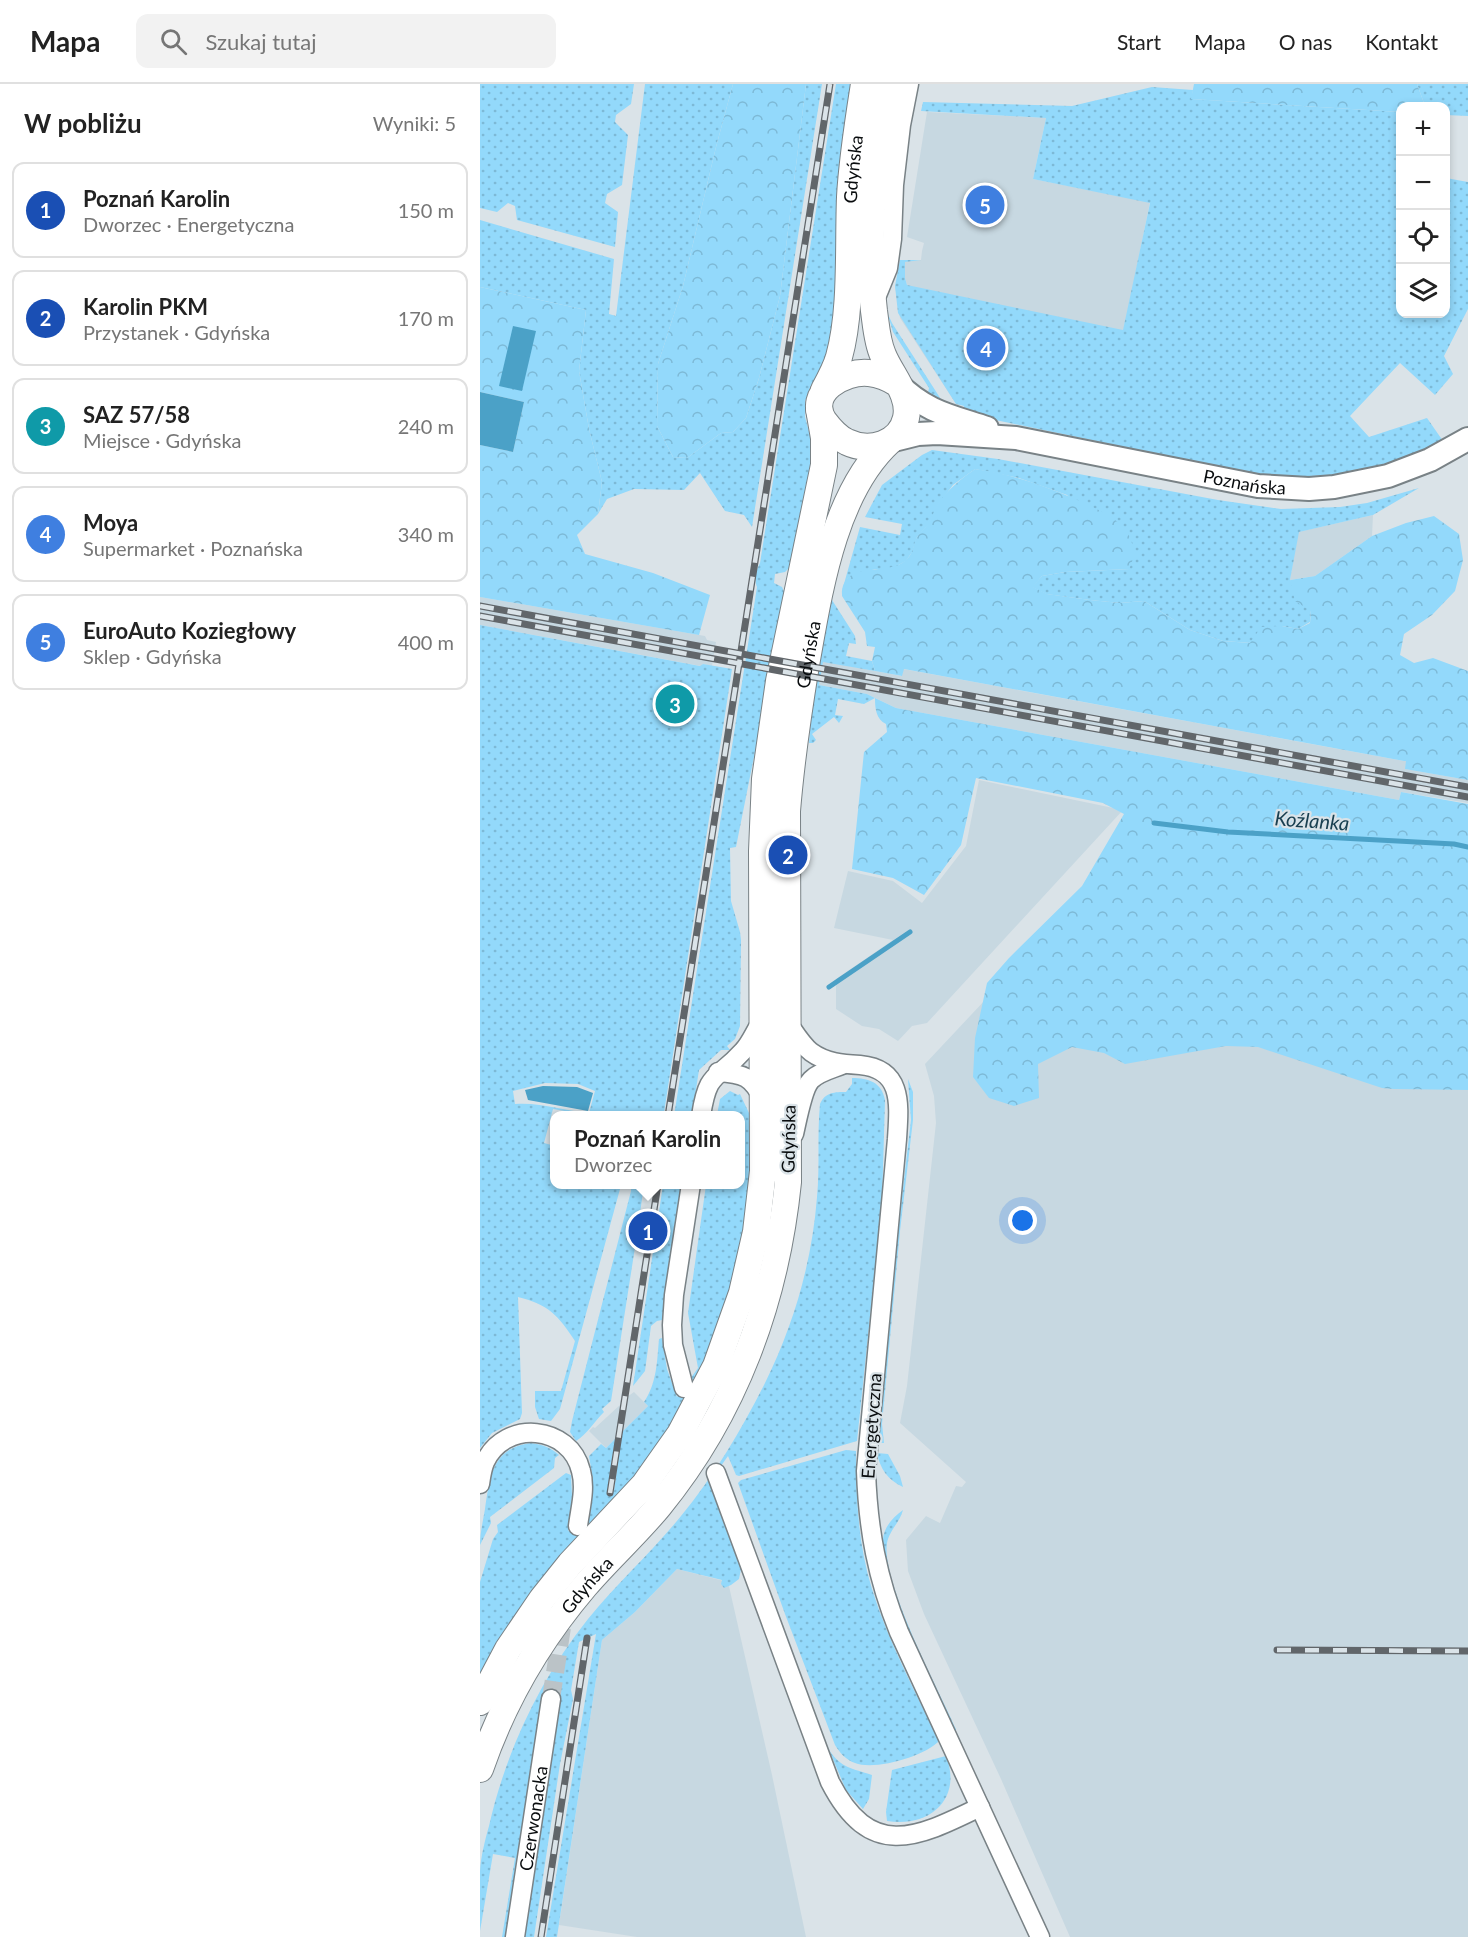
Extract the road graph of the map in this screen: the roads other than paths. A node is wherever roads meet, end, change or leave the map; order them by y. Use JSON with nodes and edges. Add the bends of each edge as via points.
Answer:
{"nodes":[{"id":1,"x":864,"y":84,"type":"edge"},
{"id":2,"x":888,"y":84,"type":"edge"},
{"id":3,"x":909,"y":84,"type":"edge"},
{"id":4,"x":874,"y":306,"type":"junction"},
{"id":5,"x":898,"y":384,"type":"junction"},
{"id":6,"x":820,"y":402,"type":"junction"},
{"id":7,"x":1016,"y":438,"type":"junction"},
{"id":8,"x":1468,"y":439,"type":"edge"},
{"id":9,"x":890,"y":441,"type":"junction"},
{"id":10,"x":764,"y":1017,"type":"junction"},
{"id":11,"x":788,"y":1023,"type":"junction"},
{"id":12,"x":842,"y":1065,"type":"junction"},
{"id":13,"x":718,"y":1072,"type":"junction"},
{"id":14,"x":763,"y":1099,"type":"junction"},
{"id":15,"x":702,"y":1111,"type":"edge"},
{"id":16,"x":789,"y":1150,"type":"junction"},
{"id":17,"x":690,"y":1189,"type":"edge"},
{"id":18,"x":684,"y":1388,"type":"dead end"},
{"id":19,"x":716,"y":1473,"type":"dead end"},
{"id":20,"x":480,"y":1484,"type":"edge"},
{"id":21,"x":578,"y":1526,"type":"dead end"},
{"id":22,"x":551,"y":1699,"type":"tunnel mouth"},
{"id":23,"x":480,"y":1702,"type":"edge"},
{"id":24,"x":480,"y":1769,"type":"edge"},
{"id":25,"x":980,"y":1807,"type":"junction"},
{"id":26,"x":515,"y":1937,"type":"edge"},
{"id":27,"x":1040,"y":1937,"type":"edge"}],
"edges":[{"from":1,"to":6,"type":"main road","name":"Gdyńska","via":[[850,195],[843,339]]},
{"from":2,"to":4,"type":"main road","name":"Gdyńska","via":[[873,205]]},
{"from":3,"to":4,"type":"street","via":[[894,185],[888,268]]},
{"from":4,"to":5,"type":"main road","name":"Gdyńska","via":[[882,354]]},
{"from":5,"to":6,"type":"main road","via":[[882,375],[861,372],[834,382]]},
{"from":5,"to":7,"type":"street","name":"Poznańska","via":[[930,409]]},
{"from":5,"to":9,"type":"main road","via":[[906,401],[906,416],[901,430]]},
{"from":6,"to":9,"type":"main road","via":[[825,422],[849,443],[874,446]]},
{"from":6,"to":10,"type":"main road","name":"Gdyńska","via":[[824,465],[778,681],[765,779]]},
{"from":7,"to":8,"type":"street","name":"Poznańska","via":[[1258,486],[1309,489],[1396,474]]},
{"from":7,"to":9,"type":"street","name":"Poznańska","via":[[937,433]]},
{"from":9,"to":11,"type":"main road","name":"Gdyńska","via":[[859,480],[844,512],[832,542],[811,633],[787,811]]},
{"from":10,"to":13,"type":"street","via":[[744,1050]]},
{"from":10,"to":14,"type":"main road","name":"Gdyńska"},
{"from":11,"to":12,"type":"street","name":"Energetyczna","via":[[810,1051]]},
{"from":11,"to":16,"type":"main road","name":"Gdyńska"},
{"from":12,"to":16,"type":"street","via":[[808,1084]]},
{"from":12,"to":25,"type":"street","name":"Energetyczna","via":[[864,1065],[883,1072],[895,1085],[898,1103],[895,1170],[867,1445],[867,1496],[874,1556],[899,1632]]},
{"from":13,"to":14,"type":"street","via":[[745,1077]]},
{"from":13,"to":15,"type":"street","via":[[708,1084]]},
{"from":14,"to":23,"type":"main road","name":"Gdyńska","via":[[763,1171],[753,1247],[738,1308],[716,1366],[663,1459],[542,1599],[508,1649]]},
{"from":16,"to":24,"type":"main road","name":"Gdyńska","via":[[783,1222],[772,1282],[755,1337],[725,1406],[688,1468],[660,1505],[586,1585],[549,1633],[509,1700]]},
{"from":17,"to":18,"type":"street","via":[[672,1325]]},
{"from":19,"to":25,"type":"street","via":[[830,1782],[848,1813],[877,1832],[903,1836],[937,1828]]},
{"from":20,"to":21,"type":"street","via":[[484,1464],[501,1443],[527,1432],[551,1436],[568,1448],[581,1470],[583,1490]]},
{"from":22,"to":26,"type":"street","name":"Czerwonacka"},
{"from":25,"to":27,"type":"street","name":"Energetyczna"}]}
